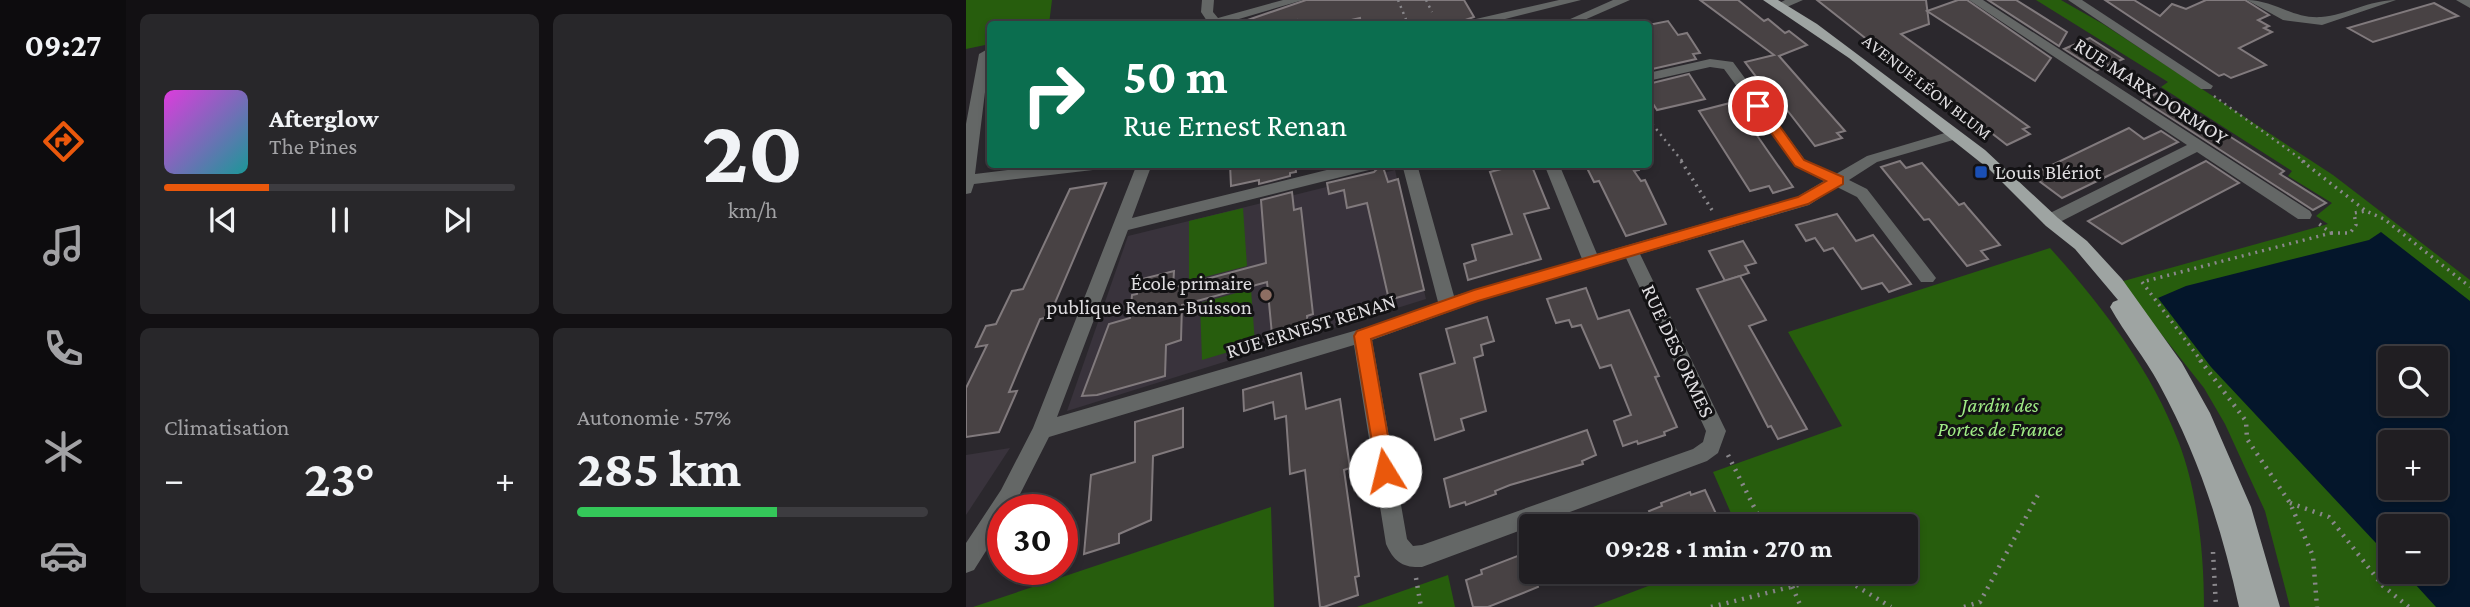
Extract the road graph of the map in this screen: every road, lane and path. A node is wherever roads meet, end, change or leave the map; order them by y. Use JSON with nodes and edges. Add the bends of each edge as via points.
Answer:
{"nodes":[{"id":1,"x":1208,"y":0,"type":"edge"},
{"id":2,"x":1297,"y":0,"type":"edge"},
{"id":3,"x":1398,"y":0,"type":"edge"},
{"id":4,"x":1426,"y":0,"type":"edge"},
{"id":5,"x":1575,"y":0,"type":"edge"},
{"id":6,"x":1624,"y":0,"type":"edge"},
{"id":7,"x":1797,"y":0,"type":"edge"},
{"id":8,"x":1975,"y":0,"type":"edge"},
{"id":9,"x":2074,"y":0,"type":"edge"},
{"id":10,"x":2253,"y":0,"type":"edge"},
{"id":11,"x":2390,"y":0,"type":"edge"},
{"id":12,"x":2462,"y":0,"type":"edge"},
{"id":13,"x":1774,"y":3,"type":"edge"},
{"id":14,"x":2470,"y":4,"type":"edge"},
{"id":15,"x":1601,"y":10,"type":"junction"},
{"id":16,"x":1432,"y":12,"type":"dead end"},
{"id":17,"x":1211,"y":21,"type":"edge"},
{"id":18,"x":1219,"y":21,"type":"edge"},
{"id":19,"x":1406,"y":21,"type":"edge"},
{"id":20,"x":1495,"y":21,"type":"edge"},
{"id":21,"x":1573,"y":21,"type":"edge"},
{"id":22,"x":1609,"y":21,"type":"edge"},
{"id":23,"x":986,"y":54,"type":"dead end"},
{"id":24,"x":1652,"y":76,"type":"edge"},
{"id":25,"x":2206,"y":86,"type":"joint"},
{"id":26,"x":970,"y":117,"type":"edge"},
{"id":27,"x":1652,"y":124,"type":"edge"},
{"id":28,"x":1955,"y":135,"type":"junction"},
{"id":29,"x":2196,"y":147,"type":"junction"},
{"id":30,"x":1077,"y":168,"type":"edge"},
{"id":31,"x":1143,"y":168,"type":"edge"},
{"id":32,"x":1357,"y":168,"type":"edge"},
{"id":33,"x":1410,"y":168,"type":"edge"},
{"id":34,"x":1553,"y":168,"type":"edge"},
{"id":35,"x":1838,"y":181,"type":"junction"},
{"id":36,"x":967,"y":184,"type":"edge"},
{"id":37,"x":2366,"y":211,"type":"junction"},
{"id":38,"x":2304,"y":215,"type":"joint"},
{"id":39,"x":2050,"y":220,"type":"junction"},
{"id":40,"x":1720,"y":225,"type":"junction"},
{"id":41,"x":1121,"y":226,"type":"junction"},
{"id":42,"x":2331,"y":233,"type":"junction"},
{"id":43,"x":1630,"y":250,"type":"junction"},
{"id":44,"x":1592,"y":262,"type":"junction"},
{"id":45,"x":1927,"y":278,"type":"dead end"},
{"id":46,"x":2470,"y":287,"type":"edge"},
{"id":47,"x":1448,"y":306,"type":"junction"},
{"id":48,"x":1362,"y":336,"type":"junction"},
{"id":49,"x":1042,"y":430,"type":"junction"},
{"id":50,"x":1716,"y":431,"type":"junction"},
{"id":51,"x":2039,"y":493,"type":"dead end"},
{"id":52,"x":2290,"y":503,"type":"junction"},
{"id":53,"x":1758,"y":514,"type":"edge"},
{"id":54,"x":2213,"y":551,"type":"dead end"},
{"id":55,"x":1413,"y":558,"type":"junction"},
{"id":56,"x":966,"y":562,"type":"edge"},
{"id":57,"x":1793,"y":586,"type":"junction"},
{"id":58,"x":1421,"y":607,"type":"edge"},
{"id":59,"x":1711,"y":607,"type":"edge"},
{"id":60,"x":1801,"y":607,"type":"edge"},
{"id":61,"x":1891,"y":607,"type":"edge"},
{"id":62,"x":1964,"y":607,"type":"edge"},
{"id":63,"x":2216,"y":607,"type":"edge"},
{"id":64,"x":2250,"y":607,"type":"edge"},
{"id":65,"x":2269,"y":607,"type":"edge"},
{"id":66,"x":2317,"y":607,"type":"edge"},
{"id":67,"x":2409,"y":607,"type":"edge"}],
"edges":[{"from":1,"to":17,"type":"street","via":[[1206,12]]},
{"from":2,"to":18,"type":"street"},
{"from":3,"to":19,"type":"path"},
{"from":4,"to":16,"type":"path"},
{"from":5,"to":20,"type":"street"},
{"from":6,"to":15,"type":"street"},
{"from":7,"to":13,"type":"street"},
{"from":8,"to":29,"type":"street","name":"RUE MARX DORMOY"},
{"from":9,"to":25,"type":"street"},
{"from":10,"to":11,"type":"street","via":[[2287,17],[2322,21]]},
{"from":12,"to":14,"type":"street"},
{"from":13,"to":28,"type":"main road","name":"AVENUE LÉON BLUM","via":[[1853,55]]},
{"from":15,"to":21,"type":"street"},
{"from":15,"to":22,"type":"street"},
{"from":23,"to":26,"type":"street"},
{"from":24,"to":35,"type":"street","via":[[1710,63],[1728,65],[1800,163]]},
{"from":25,"to":37,"type":"path"},
{"from":26,"to":36,"type":"street"},
{"from":27,"to":40,"type":"path","via":[[1688,169]]},
{"from":28,"to":35,"type":"street","name":"RUE ERNEST RENAN","via":[[1872,159]]},
{"from":28,"to":39,"type":"main road","name":"AVENUE LÉON BLUM"},
{"from":29,"to":38,"type":"street","name":"RUE MARX DORMOY"},
{"from":29,"to":39,"type":"street"},
{"from":30,"to":36,"type":"street"},
{"from":31,"to":41,"type":"street"},
{"from":32,"to":41,"type":"street"},
{"from":33,"to":47,"type":"street"},
{"from":34,"to":44,"type":"street"},
{"from":35,"to":40,"type":"street","name":"RUE ERNEST RENAN","via":[[1803,201]]},
{"from":35,"to":45,"type":"street","via":[[1867,198]]},
{"from":37,"to":42,"type":"path","via":[[2354,213],[2356,225],[2350,233]]},
{"from":37,"to":46,"type":"path","via":[[2384,219]]},
{"from":38,"to":42,"type":"path"},
{"from":39,"to":64,"type":"main road","name":"AVENUE LÉON BLUM","via":[[2133,326],[2185,411],[2220,493]]},
{"from":39,"to":65,"type":"main road","name":"AVENUE LÉON BLUM","via":[[2079,243],[2117,285],[2186,386],[2236,491]]},
{"from":40,"to":43,"type":"street","name":"RUE ERNEST RENAN"},
{"from":41,"to":49,"type":"street"},
{"from":42,"to":52,"type":"path","via":[[2142,282],[2246,421],[2247,439]]},
{"from":43,"to":44,"type":"street","name":"RUE ERNEST RENAN"},
{"from":43,"to":50,"type":"street","name":"RUE DES ORMES"},
{"from":44,"to":47,"type":"street","name":"RUE ERNEST RENAN"},
{"from":47,"to":48,"type":"street","name":"RUE ERNEST RENAN"},
{"from":48,"to":49,"type":"street","name":"RUE ERNEST RENAN"},
{"from":48,"to":55,"type":"street","via":[[1397,544],[1403,554]]},
{"from":49,"to":56,"type":"street","via":[[1008,497]]},
{"from":50,"to":53,"type":"path"},
{"from":50,"to":55,"type":"street","name":"RUE DES ORMES","via":[[1711,447],[1700,455]]},
{"from":51,"to":62,"type":"path","via":[[1980,602]]},
{"from":52,"to":66,"type":"path","via":[[2314,556]]},
{"from":52,"to":67,"type":"path","via":[[2329,517],[2383,586]]},
{"from":54,"to":63,"type":"path"},
{"from":55,"to":58,"type":"path"},
{"from":57,"to":59,"type":"path"},
{"from":57,"to":60,"type":"path"},
{"from":57,"to":61,"type":"path","via":[[1838,575]]}]}
